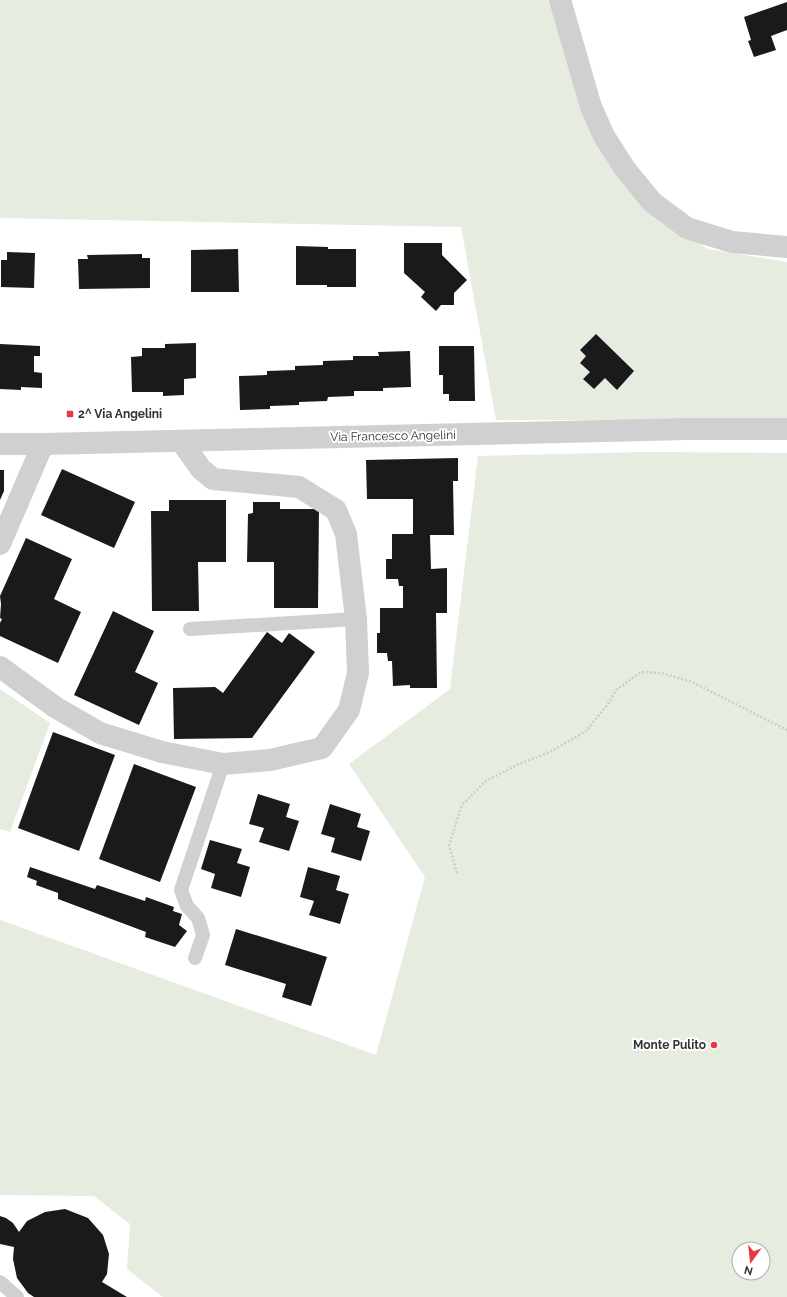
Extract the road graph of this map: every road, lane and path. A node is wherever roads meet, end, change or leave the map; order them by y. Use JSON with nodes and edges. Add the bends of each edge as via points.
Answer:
{"nodes":[{"id":1,"x":560,"y":0,"type":"edge"},
{"id":2,"x":787,"y":247,"type":"edge"},
{"id":3,"x":787,"y":429,"type":"edge"},
{"id":4,"x":181,"y":441,"type":"junction"},
{"id":5,"x":0,"y":444,"type":"edge"},
{"id":6,"x":42,"y":444,"type":"junction"},
{"id":7,"x":0,"y":544,"type":"edge"},
{"id":8,"x":356,"y":619,"type":"junction"},
{"id":9,"x":190,"y":629,"type":"dead end"},
{"id":10,"x":0,"y":666,"type":"edge"},
{"id":11,"x":787,"y":730,"type":"edge"},
{"id":12,"x":223,"y":764,"type":"junction"},
{"id":13,"x":456,"y":873,"type":"dead end"},
{"id":14,"x":195,"y":958,"type":"dead end"},
{"id":15,"x":0,"y":1282,"type":"edge"},
{"id":16,"x":17,"y":1297,"type":"edge"}],
"edges":[{"from":1,"to":2,"type":"street","via":[[591,107],[604,136],[625,169],[652,202],[687,228],[732,242]]},
{"from":3,"to":4,"type":"street","name":"Via Francesco Angelini","via":[[679,429]]},
{"from":4,"to":6,"type":"street","name":"Via Francesco Angelini"},
{"from":4,"to":8,"type":"street","via":[[201,469],[212,479],[299,487],[336,510],[346,534]]},
{"from":5,"to":6,"type":"street","name":"Via Francesco Angelini"},
{"from":6,"to":7,"type":"street"},
{"from":8,"to":9,"type":"lane"},
{"from":8,"to":12,"type":"street","via":[[358,673],[349,710],[322,748],[270,760]]},
{"from":10,"to":12,"type":"street","via":[[55,707],[100,732],[162,752]]},
{"from":11,"to":13,"type":"path","via":[[692,682],[662,673],[641,672],[616,690],[586,731],[486,781],[462,805],[449,845]]},
{"from":12,"to":14,"type":"lane","via":[[181,890],[187,906],[198,918],[203,935]]},
{"from":15,"to":16,"type":"lane"}]}
